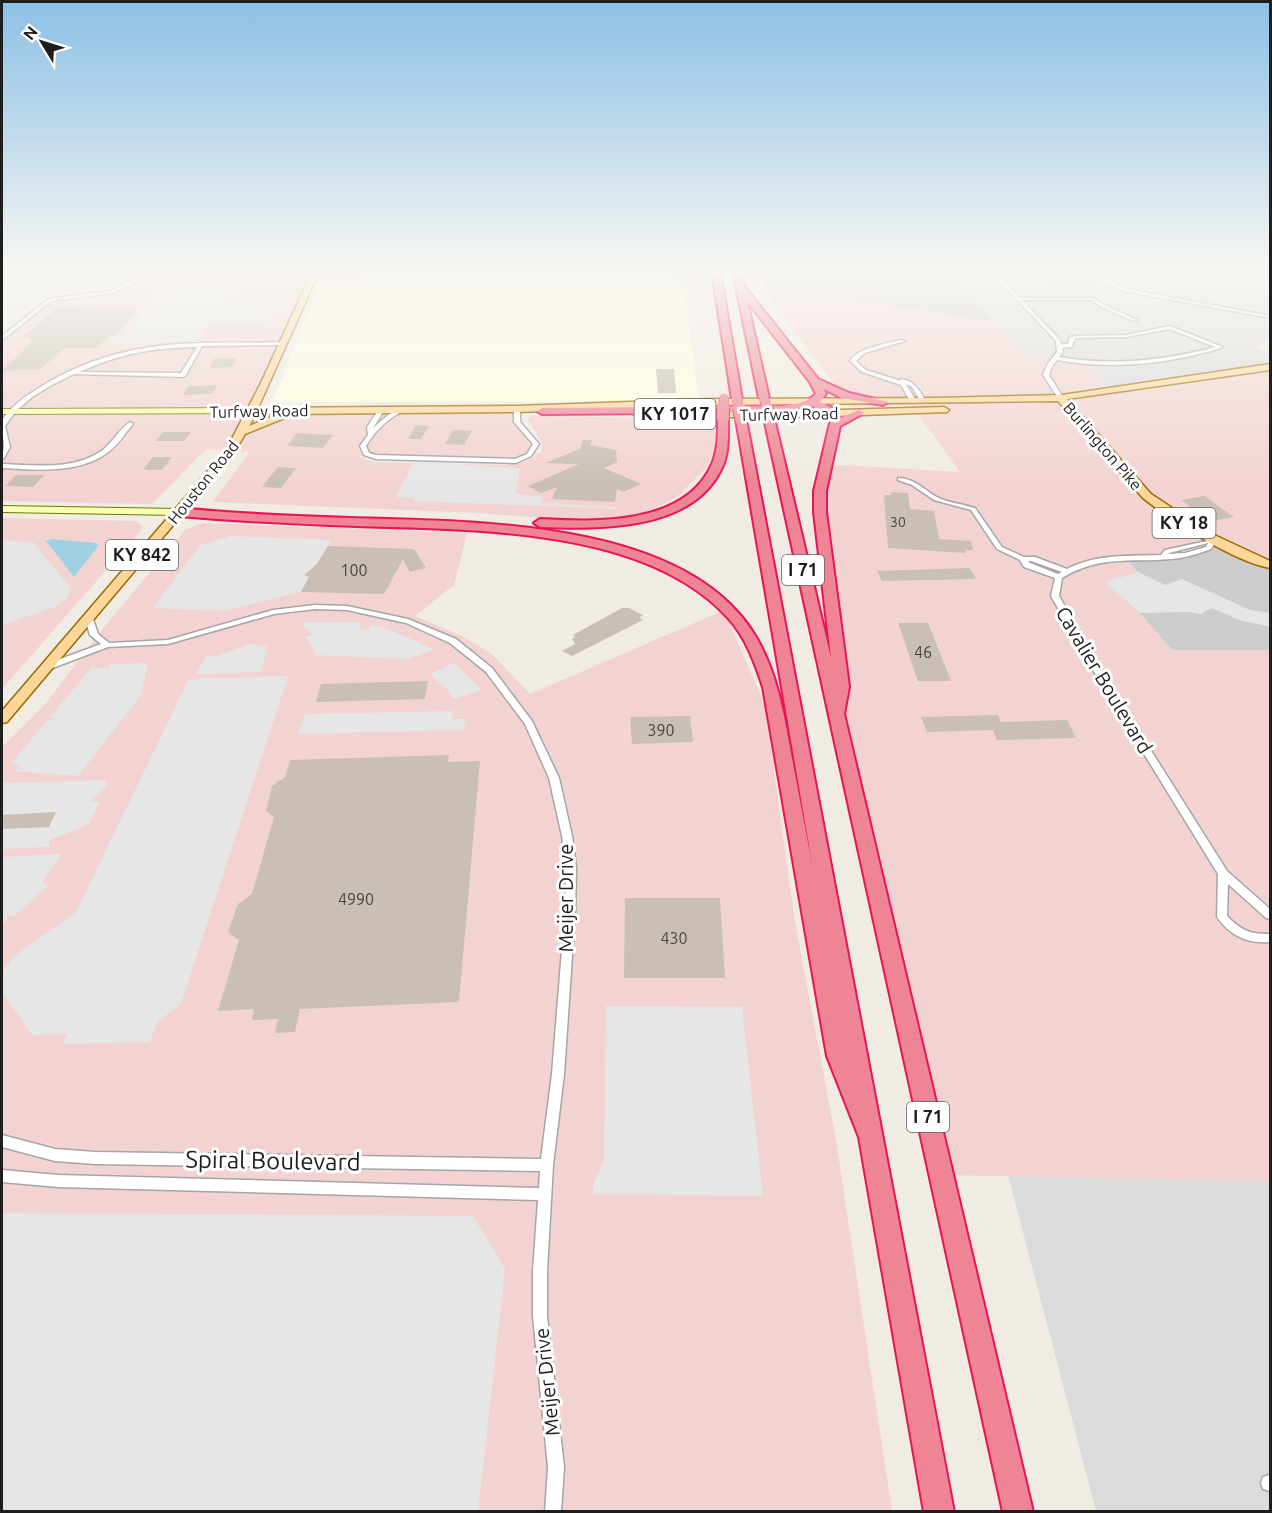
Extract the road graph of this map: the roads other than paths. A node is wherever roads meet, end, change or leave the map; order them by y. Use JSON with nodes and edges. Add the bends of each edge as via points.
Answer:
{"nodes":[{"id":1,"x":728,"y":343,"type":"edge"},
{"id":2,"x":753,"y":343,"type":"edge"},
{"id":3,"x":785,"y":343,"type":"edge"},
{"id":4,"x":896,"y":343,"type":"edge"},
{"id":5,"x":909,"y":343,"type":"dead end"},
{"id":6,"x":1058,"y":343,"type":"edge"},
{"id":7,"x":1072,"y":343,"type":"edge"},
{"id":8,"x":1209,"y":343,"type":"edge"},
{"id":9,"x":282,"y":344,"type":"joint"},
{"id":10,"x":200,"y":346,"type":"junction"},
{"id":11,"x":1060,"y":346,"type":"junction"},
{"id":12,"x":729,"y":347,"type":"junction"},
{"id":13,"x":1056,"y":358,"type":"junction"},
{"id":14,"x":1270,"y":367,"type":"edge"},
{"id":15,"x":73,"y":373,"type":"junction"},
{"id":16,"x":815,"y":381,"type":"junction"},
{"id":17,"x":1060,"y":397,"type":"junction"},
{"id":18,"x":918,"y":401,"type":"junction"},
{"id":19,"x":813,"y":402,"type":"junction"},
{"id":20,"x":883,"y":402,"type":"junction"},
{"id":21,"x":517,"y":409,"type":"junction"},
{"id":22,"x":302,"y":410,"type":"junction"},
{"id":23,"x":381,"y":410,"type":"junction"},
{"id":24,"x":401,"y":410,"type":"junction"},
{"id":25,"x":254,"y":411,"type":"junction"},
{"id":26,"x":542,"y":411,"type":"junction"},
{"id":27,"x":2,"y":412,"type":"edge"},
{"id":28,"x":13,"y":412,"type":"junction"},
{"id":29,"x":859,"y":413,"type":"joint"},
{"id":30,"x":732,"y":419,"type":"junction"},
{"id":31,"x":833,"y":419,"type":"junction"},
{"id":32,"x":130,"y":423,"type":"dead end"},
{"id":33,"x":242,"y":432,"type":"junction"},
{"id":34,"x":370,"y":434,"type":"junction"},
{"id":35,"x":2,"y":457,"type":"edge"},
{"id":36,"x":2,"y":466,"type":"edge"},
{"id":37,"x":900,"y":478,"type":"dead end"},
{"id":38,"x":2,"y":509,"type":"edge"},
{"id":39,"x":179,"y":512,"type":"junction"},
{"id":40,"x":1214,"y":540,"type":"junction"},
{"id":41,"x":1270,"y":565,"type":"edge"},
{"id":42,"x":1063,"y":574,"type":"junction"},
{"id":43,"x":89,"y":619,"type":"junction"},
{"id":44,"x":107,"y":645,"type":"junction"},
{"id":45,"x":47,"y":667,"type":"junction"},
{"id":46,"x":2,"y":719,"type":"edge"},
{"id":47,"x":836,"y":722,"type":"junction"},
{"id":48,"x":1223,"y":874,"type":"junction"},
{"id":49,"x":1270,"y":915,"type":"edge"},
{"id":50,"x":1270,"y":938,"type":"edge"},
{"id":51,"x":2,"y":1141,"type":"edge"},
{"id":52,"x":874,"y":1144,"type":"junction"},
{"id":53,"x":547,"y":1165,"type":"junction"},
{"id":54,"x":2,"y":1176,"type":"edge"},
{"id":55,"x":545,"y":1194,"type":"junction"},
{"id":56,"x":553,"y":1512,"type":"edge"},
{"id":57,"x":939,"y":1512,"type":"edge"},
{"id":58,"x":1018,"y":1512,"type":"edge"}],
"edges":[{"from":1,"to":12,"type":"highway","number":"I 71"},
{"from":2,"to":47,"type":"highway","number":"I 71","bridge":true},
{"from":3,"to":16,"type":"highway"},
{"from":4,"to":18,"type":"street","via":[[863,352],[853,361],[864,371],[903,384]]},
{"from":5,"to":18,"type":"street","via":[[872,354],[863,364],[870,371],[908,382],[918,390]]},
{"from":6,"to":11,"type":"street"},
{"from":7,"to":11,"type":"street"},
{"from":8,"to":13,"type":"street","via":[[1220,347],[1124,364],[1089,364]]},
{"from":9,"to":10,"type":"street"},
{"from":9,"to":25,"type":"main road","name":"Houston Road","number":"KY 842"},
{"from":10,"to":15,"type":"street","via":[[126,353]]},
{"from":10,"to":15,"type":"street","via":[[183,375]]},
{"from":11,"to":13,"type":"street"},
{"from":12,"to":30,"type":"highway","number":"I 71","bridge":true,"via":[[737,399]]},
{"from":12,"to":30,"type":"highway","bridge":true,"via":[[723,358],[724,398]]},
{"from":13,"to":17,"type":"street","via":[[1046,375]]},
{"from":14,"to":17,"type":"main road","name":"Turfway Road","number":"KY 1017"},
{"from":15,"to":28,"type":"street","via":[[38,390]]},
{"from":16,"to":19,"type":"highway","via":[[821,394]]},
{"from":16,"to":20,"type":"highway","via":[[846,396]]},
{"from":17,"to":18,"type":"main road","name":"Turfway Road","number":"KY 1017"},
{"from":17,"to":29,"type":"main road","name":"Turfway Road","number":"KY 1017","via":[[1000,406]]},
{"from":17,"to":40,"type":"main road","name":"Burlington Pike","number":"KY 18","via":[[1148,496]]},
{"from":18,"to":20,"type":"main road","name":"Turfway Road","number":"KY 1017"},
{"from":19,"to":20,"type":"main road","name":"Turfway Road","number":"KY 1017"},
{"from":19,"to":21,"type":"main road","name":"Turfway Road","number":"KY 1017"},
{"from":19,"to":26,"type":"highway","via":[[782,409]]},
{"from":19,"to":31,"type":"highway"},
{"from":21,"to":24,"type":"main road","name":"Turfway Road","number":"KY 1017"},
{"from":21,"to":26,"type":"main road","name":"Turfway Road","number":"KY 1017"},
{"from":21,"to":34,"type":"street","via":[[517,422],[536,444],[529,456],[510,462],[370,456],[363,450]]},
{"from":22,"to":23,"type":"main road","name":"Turfway Road","number":"KY 1017"},
{"from":22,"to":25,"type":"main road","name":"Turfway Road","number":"KY 1017"},
{"from":22,"to":33,"type":"main road"},
{"from":23,"to":24,"type":"main road","name":"Turfway Road","number":"KY 1017"},
{"from":23,"to":34,"type":"street"},
{"from":24,"to":34,"type":"street","via":[[387,417]]},
{"from":25,"to":28,"type":"main road","name":"Turfway Road","number":"KY 1017"},
{"from":25,"to":33,"type":"main road","name":"Houston Road","number":"KY 842"},
{"from":26,"to":31,"type":"main road","name":"Turfway Road","number":"KY 1017"},
{"from":27,"to":28,"type":"main road","name":"Turfway Road","number":"KY 1017"},
{"from":28,"to":35,"type":"street","via":[[2,426],[7,447]]},
{"from":29,"to":31,"type":"highway"},
{"from":30,"to":39,"type":"highway","via":[[711,474],[680,503],[642,519],[581,525],[221,510]]},
{"from":30,"to":52,"type":"highway","number":"I 71"},
{"from":31,"to":47,"type":"highway","via":[[820,512],[842,687]]},
{"from":32,"to":36,"type":"street","via":[[106,450],[82,461],[53,466]]},
{"from":33,"to":39,"type":"main road","name":"Houston Road","number":"KY 842"},
{"from":37,"to":42,"type":"street","via":[[936,499],[973,509],[999,548],[1027,565]]},
{"from":38,"to":39,"type":"main road"},
{"from":39,"to":43,"type":"main road","name":"Houston Road","number":"KY 842"},
{"from":39,"to":52,"type":"highway","via":[[468,526],[555,535],[640,557],[696,585],[727,609],[759,654],[771,687],[838,1056]]},
{"from":40,"to":41,"type":"main road","name":"Burlington Pike","number":"KY 18"},
{"from":40,"to":42,"type":"street","via":[[1209,548],[1175,557],[1094,561]]},
{"from":42,"to":48,"type":"street","name":"Cavalier Boulevard","via":[[1055,589],[1058,605]]},
{"from":43,"to":44,"type":"street","via":[[94,635]]},
{"from":43,"to":45,"type":"main road","name":"Houston Road","number":"KY 842"},
{"from":44,"to":45,"type":"street","name":"Meijer Drive"},
{"from":44,"to":53,"type":"street","name":"Meijer Drive","via":[[162,643],[290,609],[347,608],[427,628],[453,641],[489,670],[529,723],[546,759],[557,789],[569,858],[570,912]]},
{"from":45,"to":46,"type":"main road","name":"Houston Road","number":"KY 842"},
{"from":47,"to":58,"type":"highway","number":"I 71"},
{"from":48,"to":49,"type":"street","name":"Cavalier Boulevard"},
{"from":48,"to":50,"type":"street","via":[[1222,917],[1237,934],[1253,939]]},
{"from":51,"to":53,"type":"street","name":"Spiral Boulevard","via":[[55,1155],[95,1158]]},
{"from":52,"to":57,"type":"highway","number":"I 71"},
{"from":53,"to":55,"type":"street","name":"Meijer Drive"},
{"from":54,"to":55,"type":"street","name":"Spiral Boulevard","via":[[58,1181]]},
{"from":55,"to":56,"type":"street","name":"Meijer Drive","via":[[540,1316],[556,1467]]}]}
